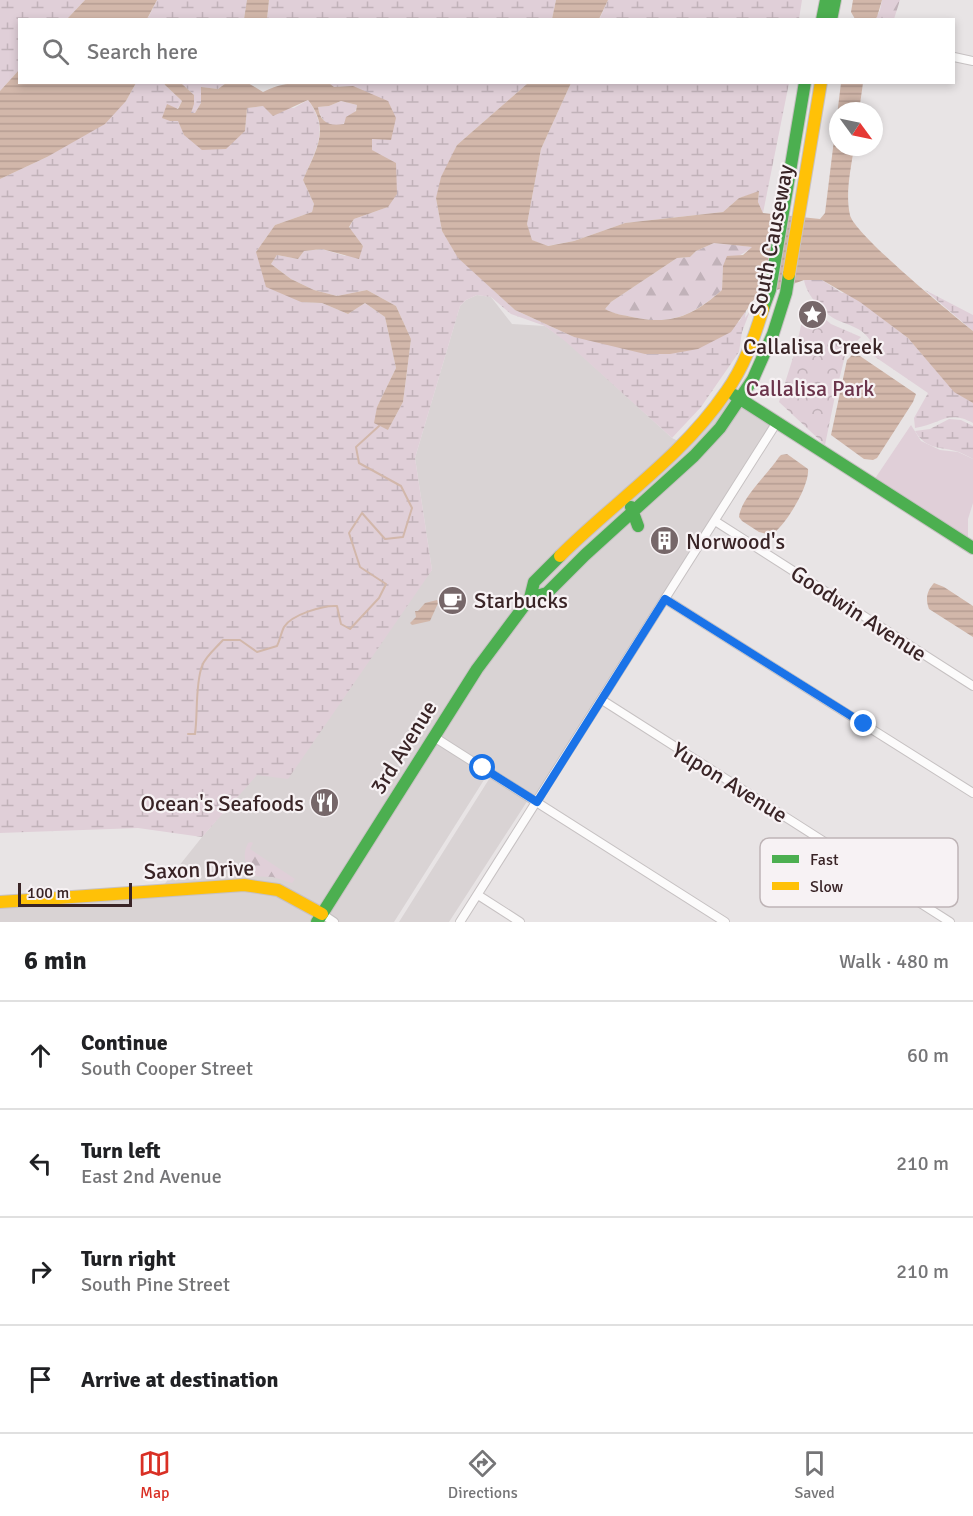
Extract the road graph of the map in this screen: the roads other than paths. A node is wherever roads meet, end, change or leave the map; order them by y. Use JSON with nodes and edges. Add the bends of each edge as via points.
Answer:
{"nodes":[{"id":1,"x":819,"y":0,"type":"edge"},
{"id":2,"x":826,"y":0,"type":"edge"},
{"id":3,"x":835,"y":0,"type":"edge"},
{"id":4,"x":816,"y":18,"type":"edge"},
{"id":5,"x":822,"y":18,"type":"edge"},
{"id":6,"x":831,"y":18,"type":"edge"},
{"id":7,"x":955,"y":57,"type":"edge"},
{"id":8,"x":973,"y":61,"type":"edge"},
{"id":9,"x":821,"y":84,"type":"edge"},
{"id":10,"x":805,"y":86,"type":"edge"},
{"id":11,"x":727,"y":391,"type":"junction"},
{"id":12,"x":740,"y":399,"type":"junction"},
{"id":13,"x":777,"y":422,"type":"junction"},
{"id":14,"x":681,"y":448,"type":"junction"},
{"id":15,"x":632,"y":513,"type":"junction"},
{"id":16,"x":715,"y":521,"type":"junction"},
{"id":17,"x":638,"y":526,"type":"dead end"},
{"id":18,"x":973,"y":548,"type":"edge"},
{"id":19,"x":530,"y":598,"type":"junction"},
{"id":20,"x":665,"y":599,"type":"junction"},
{"id":21,"x":973,"y":686,"type":"edge"},
{"id":22,"x":602,"y":700,"type":"junction"},
{"id":23,"x":434,"y":737,"type":"junction"},
{"id":24,"x":973,"y":793,"type":"edge"},
{"id":25,"x":537,"y":802,"type":"junction"},
{"id":26,"x":818,"y":838,"type":"edge"},
{"id":27,"x":478,"y":895,"type":"junction"},
{"id":28,"x":0,"y":902,"type":"edge"},
{"id":29,"x":926,"y":907,"type":"edge"},
{"id":30,"x":320,"y":918,"type":"edge"},
{"id":31,"x":334,"y":922,"type":"edge"},
{"id":32,"x":460,"y":922,"type":"edge"},
{"id":33,"x":520,"y":922,"type":"edge"},
{"id":34,"x":725,"y":922,"type":"edge"},
{"id":35,"x":950,"y":922,"type":"edge"}],
"edges":[{"from":1,"to":4,"type":"main road"},
{"from":2,"to":5,"type":"main road"},
{"from":3,"to":6,"type":"main road"},
{"from":7,"to":8,"type":"street"},
{"from":9,"to":12,"type":"main road","name":"South Causeway","via":[[781,312],[764,357]]},
{"from":10,"to":11,"type":"main road","name":"South Causeway","via":[[765,309],[749,351]]},
{"from":11,"to":12,"type":"main road"},
{"from":11,"to":14,"type":"main road","name":"3rd Avenue"},
{"from":12,"to":13,"type":"main road"},
{"from":12,"to":15,"type":"main road","name":"3rd Avenue","via":[[701,449]]},
{"from":13,"to":16,"type":"street"},
{"from":13,"to":18,"type":"main road"},
{"from":14,"to":15,"type":"main road","via":[[661,474],[634,498]]},
{"from":14,"to":19,"type":"main road","name":"3rd Avenue","via":[[553,563],[534,582]]},
{"from":15,"to":17,"type":"main road"},
{"from":15,"to":19,"type":"main road","name":"3rd Avenue","via":[[547,593]]},
{"from":16,"to":20,"type":"street"},
{"from":16,"to":21,"type":"street","name":"Goodwin Avenue"},
{"from":19,"to":23,"type":"main road","name":"3rd Avenue","via":[[477,669]]},
{"from":20,"to":22,"type":"street"},
{"from":20,"to":24,"type":"street"},
{"from":22,"to":25,"type":"street"},
{"from":22,"to":26,"type":"street","name":"Yupon Avenue"},
{"from":23,"to":25,"type":"street"},
{"from":23,"to":30,"type":"main road","name":"3rd Avenue"},
{"from":25,"to":27,"type":"street"},
{"from":25,"to":34,"type":"street"},
{"from":27,"to":32,"type":"street"},
{"from":27,"to":33,"type":"street"},
{"from":28,"to":30,"type":"main road","name":"Saxon Drive","via":[[244,885],[278,890]]},
{"from":29,"to":35,"type":"street","name":"Yupon Avenue"},
{"from":30,"to":31,"type":"street"}]}
